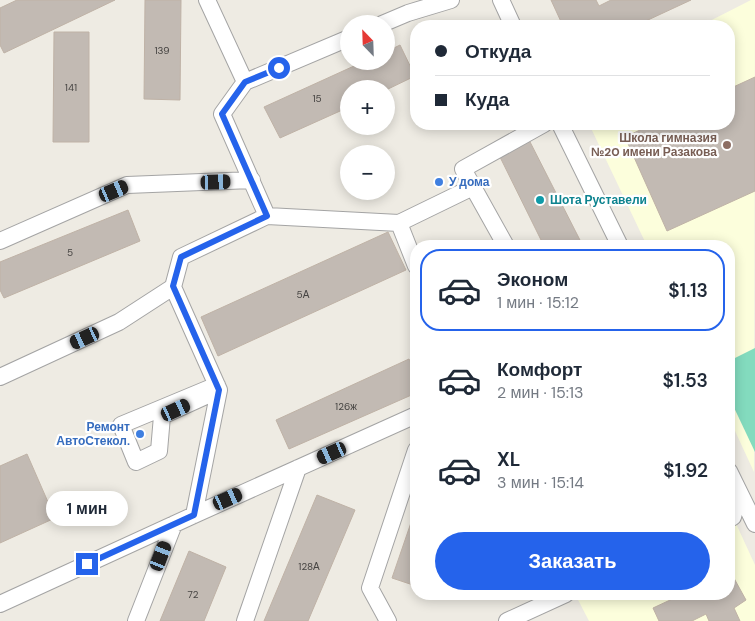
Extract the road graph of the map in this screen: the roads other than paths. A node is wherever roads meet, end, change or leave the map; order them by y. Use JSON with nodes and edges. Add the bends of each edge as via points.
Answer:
{"nodes":[{"id":1,"x":207,"y":0,"type":"edge"},
{"id":2,"x":451,"y":0,"type":"edge"},
{"id":3,"x":501,"y":0,"type":"edge"},
{"id":4,"x":405,"y":7,"type":"edge"},
{"id":5,"x":394,"y":15,"type":"edge"},
{"id":6,"x":510,"y":20,"type":"edge"},
{"id":7,"x":340,"y":42,"type":"edge"},
{"id":8,"x":245,"y":82,"type":"junction"},
{"id":9,"x":533,"y":130,"type":"edge"},
{"id":10,"x":563,"y":130,"type":"edge"},
{"id":11,"x":252,"y":180,"type":"junction"},
{"id":12,"x":473,"y":187,"type":"junction"},
{"id":13,"x":267,"y":216,"type":"junction"},
{"id":14,"x":399,"y":223,"type":"junction"},
{"id":15,"x":503,"y":240,"type":"edge"},
{"id":16,"x":617,"y":240,"type":"edge"},
{"id":17,"x":0,"y":241,"type":"edge"},
{"id":18,"x":410,"y":251,"type":"edge"},
{"id":19,"x":173,"y":286,"type":"junction"},
{"id":20,"x":0,"y":377,"type":"edge"},
{"id":21,"x":218,"y":387,"type":"junction"},
{"id":22,"x":410,"y":418,"type":"edge"},
{"id":23,"x":298,"y":468,"type":"junction"},
{"id":24,"x":410,"y":468,"type":"edge"},
{"id":25,"x":735,"y":484,"type":"edge"},
{"id":26,"x":739,"y":492,"type":"junction"},
{"id":27,"x":735,"y":509,"type":"edge"},
{"id":28,"x":194,"y":515,"type":"junction"},
{"id":29,"x":174,"y":524,"type":"junction"},
{"id":30,"x":755,"y":524,"type":"edge"},
{"id":31,"x":533,"y":601,"type":"edge"},
{"id":32,"x":0,"y":604,"type":"edge"},
{"id":33,"x":136,"y":621,"type":"edge"},
{"id":34,"x":245,"y":621,"type":"edge"},
{"id":35,"x":388,"y":621,"type":"edge"},
{"id":36,"x":507,"y":621,"type":"edge"}],
"edges":[{"from":1,"to":8,"type":"street"},
{"from":2,"to":4,"type":"street"},
{"from":3,"to":6,"type":"street"},
{"from":4,"to":5,"type":"street"},
{"from":7,"to":8,"type":"street"},
{"from":8,"to":11,"type":"street","via":[[222,114]]},
{"from":9,"to":12,"type":"street","via":[[463,169]]},
{"from":10,"to":16,"type":"street"},
{"from":11,"to":13,"type":"street"},
{"from":11,"to":17,"type":"street","via":[[127,185]]},
{"from":12,"to":14,"type":"street"},
{"from":12,"to":15,"type":"street"},
{"from":13,"to":14,"type":"street"},
{"from":13,"to":19,"type":"street","via":[[181,257]]},
{"from":14,"to":18,"type":"street"},
{"from":19,"to":20,"type":"street","via":[[119,322]]},
{"from":19,"to":21,"type":"street"},
{"from":21,"to":21,"type":"street","via":[[121,425],[136,462],[159,452],[162,416]]},
{"from":21,"to":28,"type":"street"},
{"from":22,"to":23,"type":"street"},
{"from":23,"to":28,"type":"street"},
{"from":23,"to":34,"type":"street"},
{"from":24,"to":35,"type":"street","via":[[370,588]]},
{"from":25,"to":26,"type":"street"},
{"from":26,"to":27,"type":"street"},
{"from":26,"to":30,"type":"street"},
{"from":28,"to":29,"type":"street"},
{"from":29,"to":32,"type":"street"},
{"from":29,"to":33,"type":"street"},
{"from":31,"to":36,"type":"street"}]}
